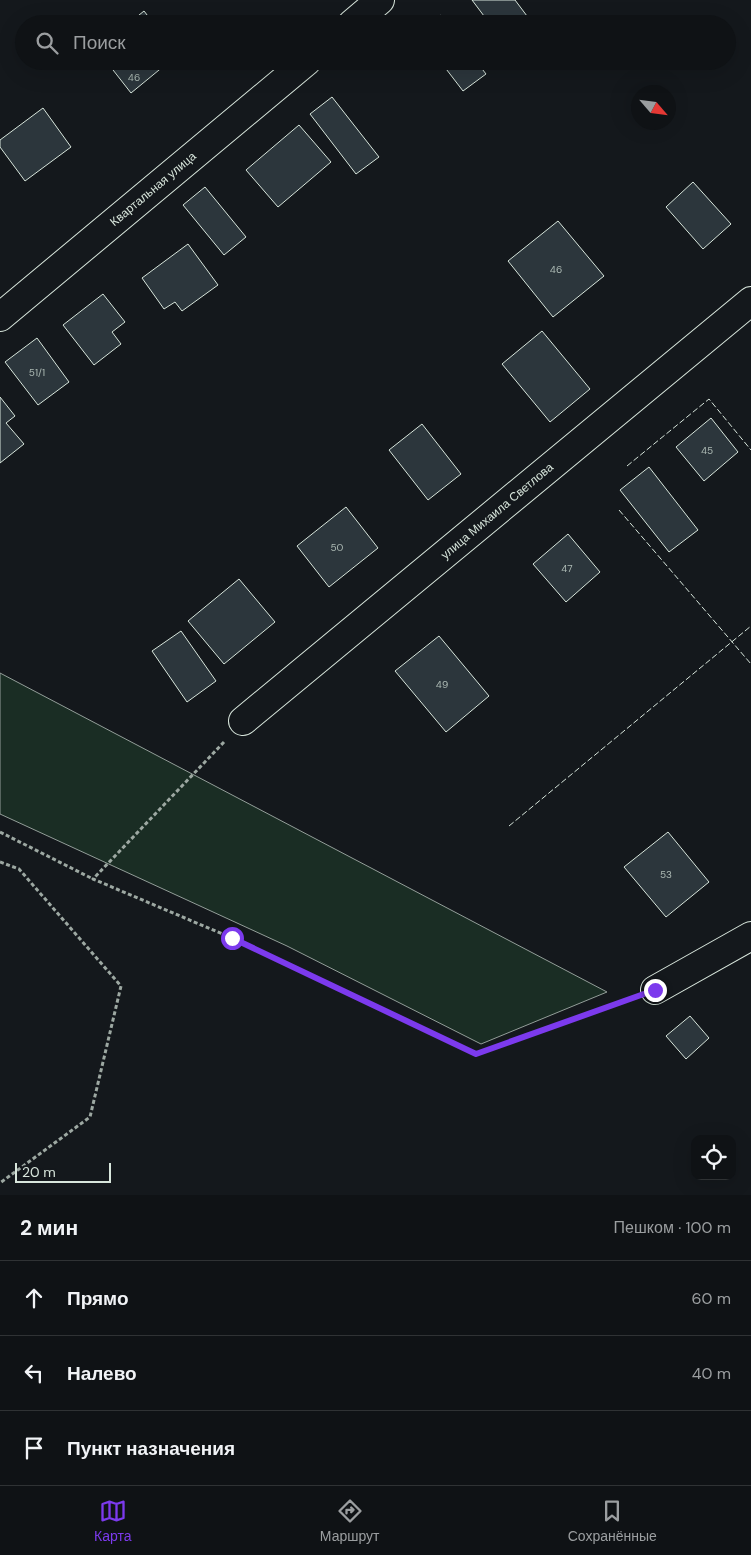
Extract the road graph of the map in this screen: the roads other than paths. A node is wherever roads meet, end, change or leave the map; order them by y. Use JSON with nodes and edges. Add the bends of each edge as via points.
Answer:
{"nodes":[{"id":1,"x":380,"y":0,"type":"edge"},
{"id":2,"x":362,"y":15,"type":"edge"},
{"id":3,"x":296,"y":70,"type":"edge"},
{"id":4,"x":751,"y":301,"type":"edge"},
{"id":5,"x":0,"y":316,"type":"edge"},
{"id":6,"x":243,"y":721,"type":"road end"},
{"id":7,"x":751,"y":936,"type":"edge"},
{"id":8,"x":655,"y":990,"type":"road end"}],
"edges":[{"from":1,"to":2,"type":"street"},
{"from":3,"to":5,"type":"street","name":"Квартальная улица"},
{"from":4,"to":6,"type":"street","name":"улица Михаила Светлова"},
{"from":7,"to":8,"type":"street"}]}
